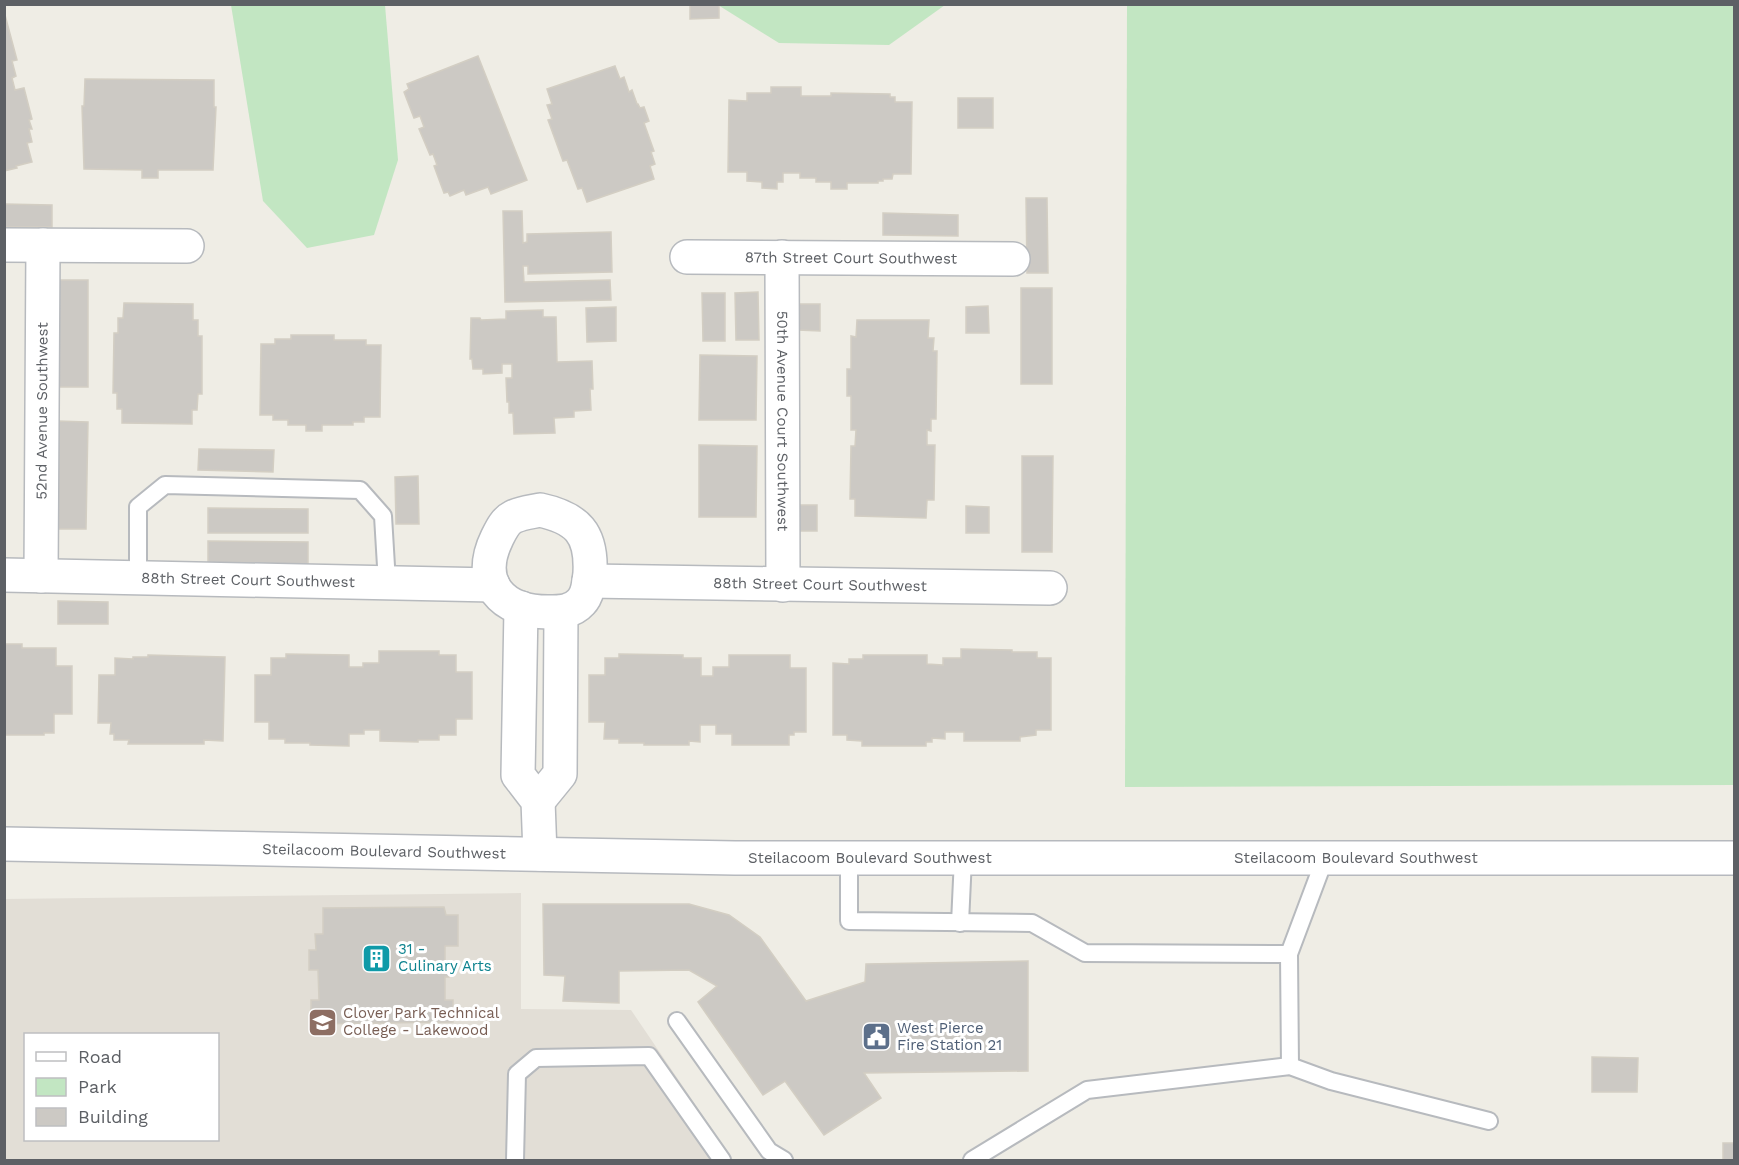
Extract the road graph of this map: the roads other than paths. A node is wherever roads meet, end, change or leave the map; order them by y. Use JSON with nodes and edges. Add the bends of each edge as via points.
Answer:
{"nodes":[{"id":1,"x":4,"y":245,"type":"edge"},
{"id":2,"x":43,"y":245,"type":"junction"},
{"id":3,"x":187,"y":246,"type":"dead end"},
{"id":4,"x":687,"y":257,"type":"dead end"},
{"id":5,"x":782,"y":257,"type":"junction"},
{"id":6,"x":1014,"y":259,"type":"dead end"},
{"id":7,"x":4,"y":575,"type":"edge"},
{"id":8,"x":41,"y":576,"type":"junction"},
{"id":9,"x":138,"y":577,"type":"junction"},
{"id":10,"x":590,"y":581,"type":"junction"},
{"id":11,"x":387,"y":582,"type":"junction"},
{"id":12,"x":493,"y":585,"type":"junction"},
{"id":13,"x":783,"y":585,"type":"junction"},
{"id":14,"x":1050,"y":588,"type":"dead end"},
{"id":15,"x":521,"y":608,"type":"junction"},
{"id":16,"x":561,"y":612,"type":"junction"},
{"id":17,"x":538,"y":801,"type":"junction"},
{"id":18,"x":4,"y":844,"type":"edge"},
{"id":19,"x":540,"y":854,"type":"junction"},
{"id":20,"x":849,"y":858,"type":"junction"},
{"id":21,"x":963,"y":858,"type":"junction"},
{"id":22,"x":1325,"y":858,"type":"junction"},
{"id":23,"x":1734,"y":858,"type":"edge"},
{"id":24,"x":960,"y":923,"type":"junction"},
{"id":25,"x":1289,"y":954,"type":"junction"},
{"id":26,"x":677,"y":1021,"type":"dead end"},
{"id":27,"x":1290,"y":1066,"type":"junction"},
{"id":28,"x":1489,"y":1121,"type":"dead end"},
{"id":29,"x":515,"y":1161,"type":"edge"},
{"id":30,"x":722,"y":1161,"type":"edge"},
{"id":31,"x":784,"y":1161,"type":"edge"},
{"id":32,"x":972,"y":1161,"type":"edge"}],
"edges":[{"from":1,"to":2,"type":"street"},
{"from":2,"to":3,"type":"street"},
{"from":2,"to":8,"type":"street","name":"52nd Avenue Southwest"},
{"from":4,"to":5,"type":"street","name":"87th Street Court Southwest"},
{"from":5,"to":6,"type":"street","name":"87th Street Court Southwest"},
{"from":5,"to":13,"type":"street","name":"50th Avenue Court Southwest"},
{"from":7,"to":8,"type":"street","name":"88th Street Court Southwest"},
{"from":8,"to":9,"type":"street","name":"88th Street Court Southwest"},
{"from":9,"to":11,"type":"street","name":"88th Street Court Southwest"},
{"from":9,"to":11,"type":"lane","via":[[138,507],[165,485],[360,490],[383,516]]},
{"from":10,"to":12,"type":"street","via":[[587,541],[580,528],[566,518],[540,510],[512,518],[503,527],[490,557]]},
{"from":10,"to":13,"type":"street","name":"88th Street Court Southwest"},
{"from":10,"to":16,"type":"street","via":[[585,599],[576,608]]},
{"from":11,"to":12,"type":"street","name":"88th Street Court Southwest"},
{"from":12,"to":15,"type":"street","via":[[501,598]]},
{"from":13,"to":14,"type":"street","name":"88th Street Court Southwest"},
{"from":15,"to":16,"type":"street"},
{"from":15,"to":17,"type":"street","via":[[518,775]]},
{"from":16,"to":17,"type":"street","via":[[560,774]]},
{"from":17,"to":19,"type":"street"},
{"from":18,"to":19,"type":"street","name":"Steilacoom Boulevard Southwest"},
{"from":19,"to":20,"type":"street","name":"Steilacoom Boulevard Southwest"},
{"from":20,"to":21,"type":"street","name":"Steilacoom Boulevard Southwest"},
{"from":20,"to":24,"type":"lane","via":[[849,921]]},
{"from":21,"to":22,"type":"street","name":"Steilacoom Boulevard Southwest"},
{"from":21,"to":24,"type":"lane"},
{"from":22,"to":23,"type":"street","name":"Steilacoom Boulevard Southwest"},
{"from":22,"to":25,"type":"lane"},
{"from":24,"to":25,"type":"lane","via":[[1032,923],[1085,953]]},
{"from":25,"to":27,"type":"lane"},
{"from":26,"to":31,"type":"lane","via":[[769,1152]]},
{"from":27,"to":28,"type":"lane","via":[[1331,1081]]},
{"from":27,"to":32,"type":"lane","via":[[1087,1090]]},
{"from":29,"to":30,"type":"lane","via":[[517,1074],[536,1058],[649,1056]]}]}
